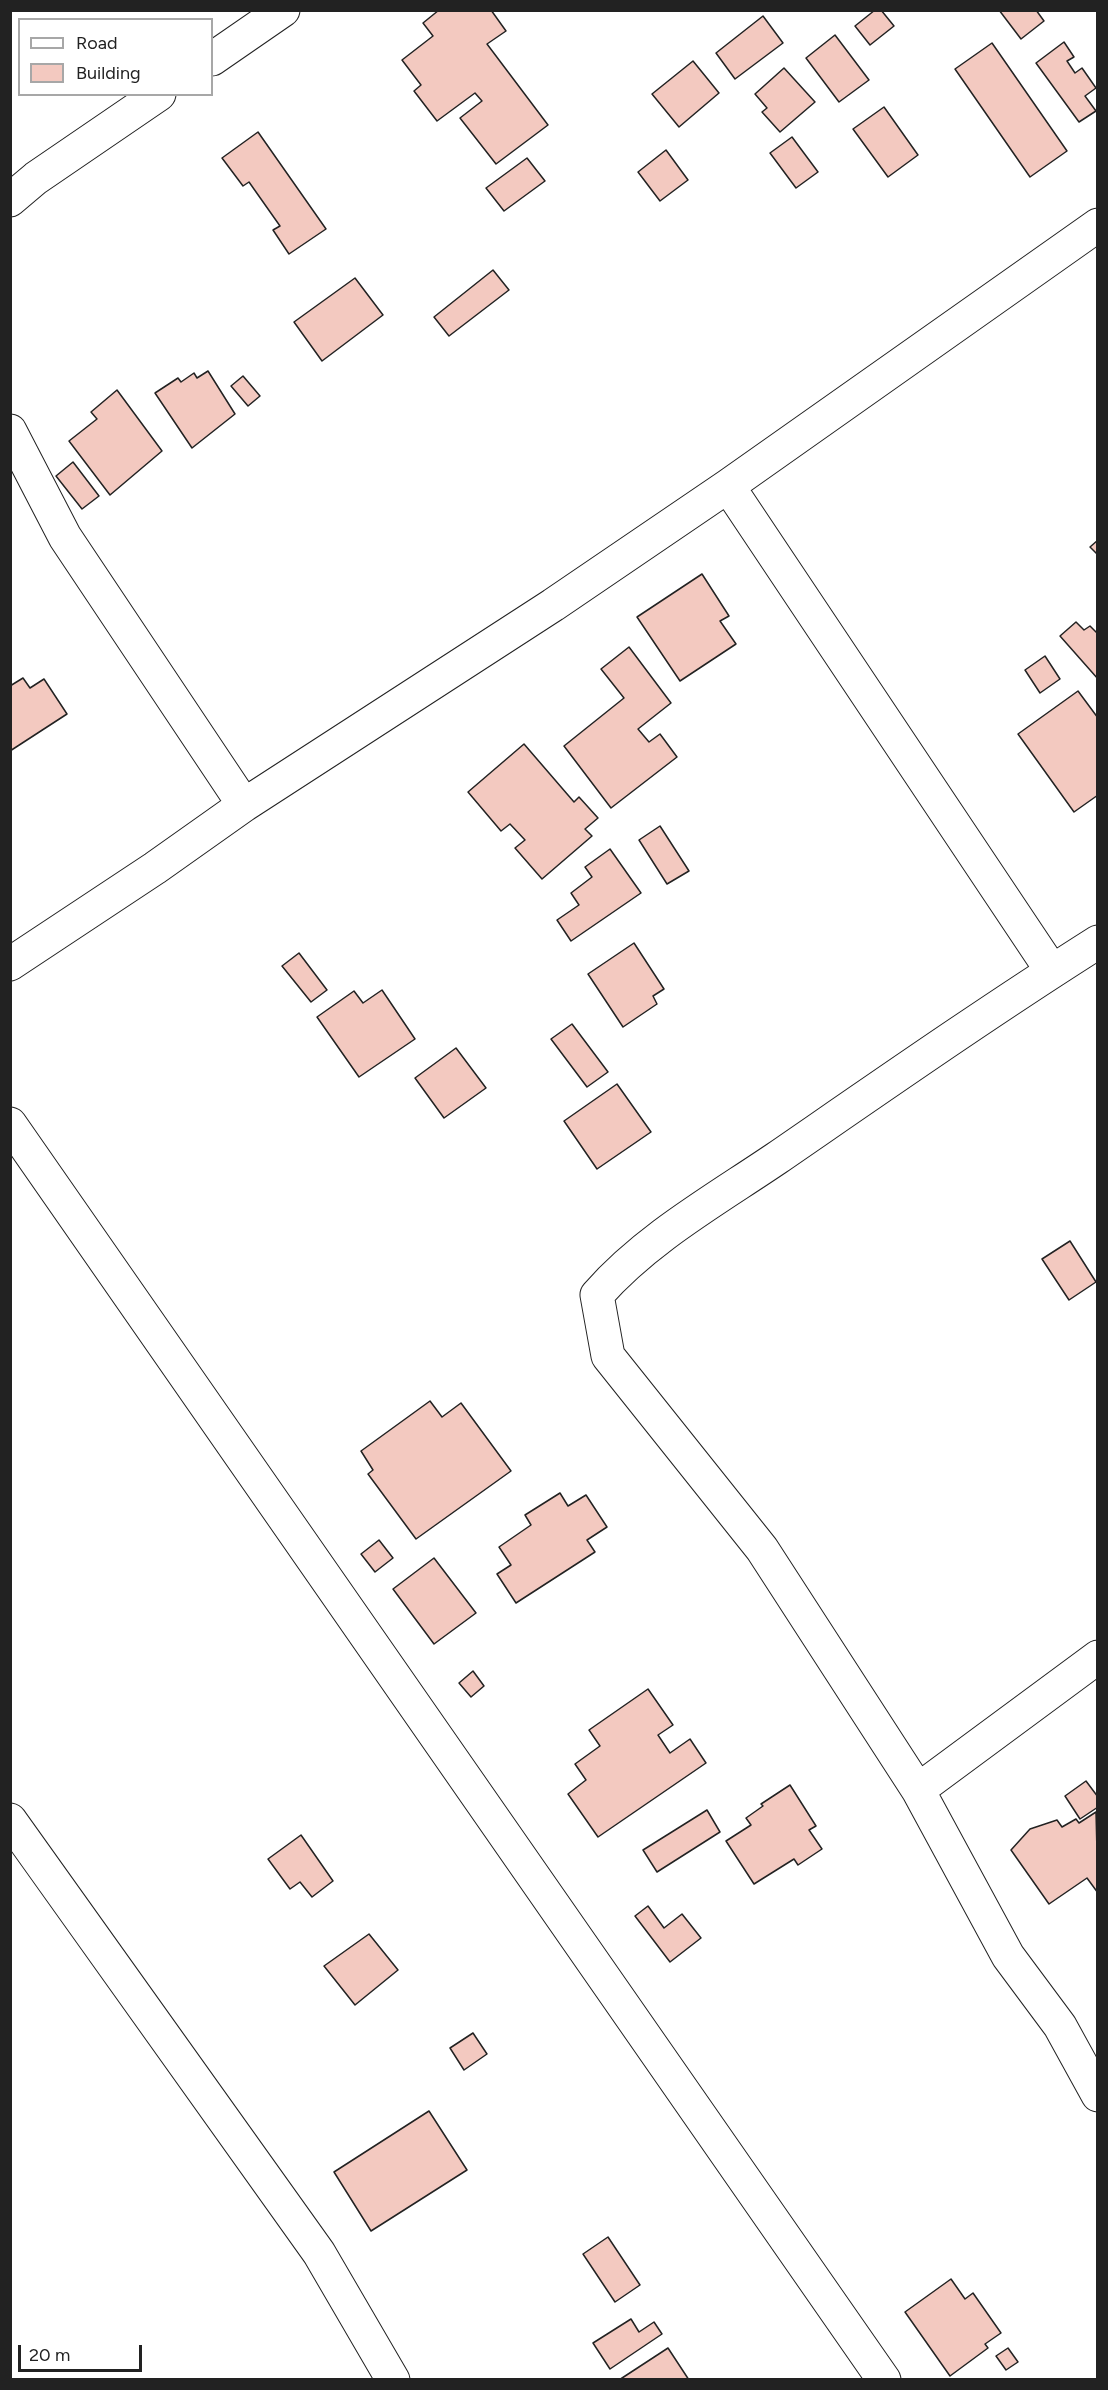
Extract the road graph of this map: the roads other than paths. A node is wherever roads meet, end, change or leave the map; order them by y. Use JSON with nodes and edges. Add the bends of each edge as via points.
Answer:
{"nodes":[{"id":1,"x":283,"y":10,"type":"edge"},
{"id":2,"x":213,"y":58,"type":"edge"},
{"id":3,"x":156,"y":96,"type":"edge"},
{"id":4,"x":10,"y":200,"type":"edge"},
{"id":5,"x":1098,"y":225,"type":"edge"},
{"id":6,"x":10,"y":431,"type":"edge"},
{"id":7,"x":728,"y":486,"type":"junction"},
{"id":8,"x":244,"y":805,"type":"junction"},
{"id":9,"x":1098,"y":942,"type":"edge"},
{"id":10,"x":10,"y":964,"type":"edge"},
{"id":11,"x":1052,"y":971,"type":"junction"},
{"id":12,"x":10,"y":1124,"type":"edge"},
{"id":13,"x":1098,"y":1657,"type":"edge"},
{"id":14,"x":918,"y":1790,"type":"junction"},
{"id":15,"x":10,"y":1820,"type":"edge"},
{"id":16,"x":1098,"y":2095,"type":"edge"},
{"id":17,"x":393,"y":2379,"type":"edge"},
{"id":18,"x":884,"y":2379,"type":"edge"}],
"edges":[{"from":1,"to":2,"type":"street"},
{"from":3,"to":4,"type":"street"},
{"from":5,"to":7,"type":"street"},
{"from":6,"to":8,"type":"street","via":[[64,537]]},
{"from":7,"to":8,"type":"street","via":[[553,605]]},
{"from":7,"to":11,"type":"street"},
{"from":8,"to":10,"type":"street"},
{"from":9,"to":11,"type":"street"},
{"from":11,"to":14,"type":"street","via":[[631,1260],[597,1295],[608,1356],[762,1549]]},
{"from":12,"to":18,"type":"street"},
{"from":13,"to":14,"type":"street"},
{"from":14,"to":16,"type":"street","via":[[1008,1956],[1060,2026]]},
{"from":15,"to":17,"type":"street","via":[[319,2253]]}]}
